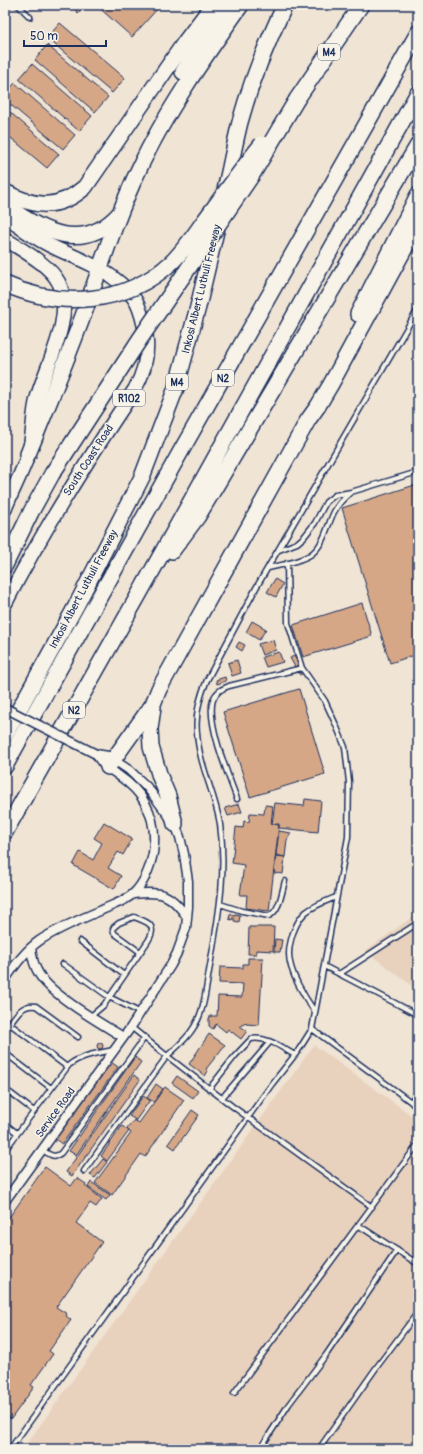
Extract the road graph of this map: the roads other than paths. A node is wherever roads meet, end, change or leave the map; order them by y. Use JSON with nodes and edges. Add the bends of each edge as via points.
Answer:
{"nodes":[{"id":1,"x":18,"y":5,"type":"edge"},
{"id":2,"x":213,"y":5,"type":"edge"},
{"id":3,"x":225,"y":5,"type":"edge"},
{"id":4,"x":240,"y":5,"type":"edge"},
{"id":5,"x":285,"y":5,"type":"edge"},
{"id":6,"x":361,"y":5,"type":"edge"},
{"id":7,"x":30,"y":17,"type":"dead end"},
{"id":8,"x":418,"y":34,"type":"edge"},
{"id":9,"x":418,"y":93,"type":"edge"},
{"id":10,"x":297,"y":99,"type":"junction"},
{"id":11,"x":158,"y":132,"type":"junction"},
{"id":12,"x":418,"y":145,"type":"edge"},
{"id":13,"x":5,"y":192,"type":"edge"},
{"id":14,"x":418,"y":195,"type":"edge"},
{"id":15,"x":5,"y":205,"type":"edge"},
{"id":16,"x":121,"y":211,"type":"junction"},
{"id":17,"x":5,"y":216,"type":"edge"},
{"id":18,"x":418,"y":224,"type":"edge"},
{"id":19,"x":5,"y":239,"type":"edge"},
{"id":20,"x":99,"y":268,"type":"junction"},
{"id":21,"x":5,"y":284,"type":"edge"},
{"id":22,"x":418,"y":309,"type":"edge"},
{"id":23,"x":308,"y":420,"type":"junction"},
{"id":24,"x":28,"y":454,"type":"junction"},
{"id":25,"x":418,"y":472,"type":"edge"},
{"id":26,"x":351,"y":492,"type":"junction"},
{"id":27,"x":5,"y":508,"type":"edge"},
{"id":28,"x":279,"y":550,"type":"junction"},
{"id":29,"x":287,"y":563,"type":"junction"},
{"id":30,"x":5,"y":565,"type":"edge"},
{"id":31,"x":268,"y":568,"type":"junction"},
{"id":32,"x":142,"y":588,"type":"junction"},
{"id":33,"x":5,"y":604,"type":"edge"},
{"id":34,"x":302,"y":668,"type":"junction"},
{"id":35,"x":153,"y":704,"type":"junction"},
{"id":36,"x":5,"y":708,"type":"edge"},
{"id":37,"x":5,"y":735,"type":"edge"},
{"id":38,"x":111,"y":763,"type":"junction"},
{"id":39,"x":5,"y":766,"type":"edge"},
{"id":40,"x":237,"y":799,"type":"dead end"},
{"id":41,"x":175,"y":824,"type":"junction"},
{"id":42,"x":5,"y":832,"type":"edge"},
{"id":43,"x":285,"y":881,"type":"dead end"},
{"id":44,"x":133,"y":894,"type":"junction"},
{"id":45,"x":336,"y":897,"type":"junction"},
{"id":46,"x":220,"y":904,"type":"junction"},
{"id":47,"x":187,"y":917,"type":"junction"},
{"id":48,"x":418,"y":923,"type":"edge"},
{"id":49,"x":80,"y":942,"type":"dead end"},
{"id":50,"x":31,"y":948,"type":"junction"},
{"id":51,"x":140,"y":952,"type":"junction"},
{"id":52,"x":63,"y":964,"type":"dead end"},
{"id":53,"x":324,"y":966,"type":"junction"},
{"id":54,"x":339,"y":974,"type":"junction"},
{"id":55,"x":124,"y":975,"type":"junction"},
{"id":56,"x":5,"y":980,"type":"edge"},
{"id":57,"x":110,"y":997,"type":"junction"},
{"id":58,"x":139,"y":1012,"type":"junction"},
{"id":59,"x":315,"y":1012,"type":"junction"},
{"id":60,"x":418,"y":1015,"type":"edge"},
{"id":61,"x":91,"y":1016,"type":"junction"},
{"id":62,"x":10,"y":1024,"type":"junction"},
{"id":63,"x":131,"y":1027,"type":"junction"},
{"id":64,"x":312,"y":1029,"type":"junction"},
{"id":65,"x":5,"y":1031,"type":"edge"},
{"id":66,"x":78,"y":1037,"type":"dead end"},
{"id":67,"x":123,"y":1037,"type":"junction"},
{"id":68,"x":145,"y":1037,"type":"junction"},
{"id":69,"x":270,"y":1042,"type":"junction"},
{"id":70,"x":114,"y":1050,"type":"junction"},
{"id":71,"x":5,"y":1053,"type":"edge"},
{"id":72,"x":295,"y":1055,"type":"junction"},
{"id":73,"x":167,"y":1056,"type":"junction"},
{"id":74,"x":67,"y":1067,"type":"junction"},
{"id":75,"x":51,"y":1088,"type":"junction"},
{"id":76,"x":5,"y":1089,"type":"edge"},
{"id":77,"x":209,"y":1089,"type":"junction"},
{"id":78,"x":418,"y":1091,"type":"edge"},
{"id":79,"x":222,"y":1098,"type":"junction"},
{"id":80,"x":411,"y":1102,"type":"junction"},
{"id":81,"x":34,"y":1110,"type":"junction"},
{"id":82,"x":418,"y":1110,"type":"edge"},
{"id":83,"x":249,"y":1118,"type":"junction"},
{"id":84,"x":5,"y":1124,"type":"edge"},
{"id":85,"x":17,"y":1133,"type":"junction"},
{"id":86,"x":418,"y":1144,"type":"edge"},
{"id":87,"x":42,"y":1149,"type":"junction"},
{"id":88,"x":5,"y":1150,"type":"edge"},
{"id":89,"x":84,"y":1171,"type":"dead end"},
{"id":90,"x":5,"y":1201,"type":"edge"},
{"id":91,"x":372,"y":1207,"type":"junction"},
{"id":92,"x":358,"y":1225,"type":"junction"},
{"id":93,"x":397,"y":1250,"type":"junction"},
{"id":94,"x":418,"y":1264,"type":"edge"},
{"id":95,"x":418,"y":1312,"type":"edge"},
{"id":96,"x":234,"y":1394,"type":"dead end"},
{"id":97,"x":10,"y":1449,"type":"edge"},
{"id":98,"x":260,"y":1449,"type":"edge"},
{"id":99,"x":319,"y":1449,"type":"edge"}],
"edges":[{"from":1,"to":7,"type":"lane"},
{"from":2,"to":13,"type":"highway","via":[[180,48],[85,187],[69,199],[46,204],[19,199]]},
{"from":3,"to":11,"type":"highway","via":[[170,96]]},
{"from":4,"to":11,"type":"highway"},
{"from":5,"to":37,"type":"highway","name":"Inkosi Albert Luthuli Freeway","number":"M4","via":[[251,87],[240,123],[198,307],[163,425],[142,477],[104,553]]},
{"from":6,"to":10,"type":"highway","number":"M4"},
{"from":8,"to":39,"type":"highway","number":"N2"},
{"from":9,"to":32,"type":"highway","number":"N2"},
{"from":10,"to":21,"type":"highway","bridge":true,"via":[[236,176],[182,251],[148,279],[115,294],[75,300],[35,295]]},
{"from":10,"to":30,"type":"highway","bridge":true,"via":[[252,175],[52,474]]},
{"from":11,"to":16,"type":"highway"},
{"from":12,"to":32,"type":"highway","via":[[198,516]]},
{"from":14,"to":23,"type":"highway","via":[[323,383]]},
{"from":15,"to":16,"type":"highway","via":[[48,231],[66,236],[96,232],[108,225]]},
{"from":16,"to":20,"type":"highway"},
{"from":17,"to":20,"type":"main road","name":"South Coast Road","number":"R102","via":[[50,245]]},
{"from":18,"to":23,"type":"highway","via":[[331,384]]},
{"from":19,"to":24,"type":"main road","via":[[49,270],[59,283],[64,309],[60,329],[36,399]]},
{"from":20,"to":24,"type":"highway","via":[[87,306]]},
{"from":20,"to":33,"type":"main road","name":"South Coast Road","number":"R102","via":[[127,289],[142,316],[148,344],[142,376],[65,496]]},
{"from":22,"to":28,"type":"lane"},
{"from":23,"to":35,"type":"highway"},
{"from":24,"to":27,"type":"main road"},
{"from":25,"to":26,"type":"lane"},
{"from":26,"to":28,"type":"lane","via":[[337,494],[329,499],[304,537],[297,543]]},
{"from":26,"to":29,"type":"lane","via":[[339,504],[314,551],[309,556]]},
{"from":28,"to":31,"type":"lane"},
{"from":29,"to":31,"type":"lane"},
{"from":29,"to":34,"type":"lane","via":[[288,623]]},
{"from":31,"to":46,"type":"lane","via":[[207,680],[199,707],[198,744],[220,824],[223,877]]},
{"from":32,"to":42,"type":"highway","number":"N2"},
{"from":34,"to":40,"type":"lane","via":[[229,686],[219,690],[215,695],[212,708],[216,732]]},
{"from":34,"to":45,"type":"lane","via":[[325,701],[336,724],[345,747],[348,766],[348,837]]},
{"from":35,"to":38,"type":"highway"},
{"from":35,"to":41,"type":"highway","via":[[151,747]]},
{"from":36,"to":38,"type":"street","name":"Service Road","bridge":true,"via":[[96,754],[103,765]]},
{"from":38,"to":41,"type":"street","name":"Service Road","via":[[129,770],[147,787]]},
{"from":38,"to":44,"type":"street","name":"Service Road","via":[[138,793],[154,827],[155,841],[149,870]]},
{"from":41,"to":47,"type":"street","name":"Service Road","via":[[187,874]]},
{"from":43,"to":46,"type":"lane","via":[[277,907],[270,916]]},
{"from":44,"to":47,"type":"street","name":"Service Road","via":[[164,895],[177,904]]},
{"from":44,"to":50,"type":"street","name":"Service Road","via":[[68,924]]},
{"from":45,"to":53,"type":"lane"},
{"from":45,"to":59,"type":"lane","via":[[304,914],[290,942],[291,967]]},
{"from":46,"to":73,"type":"lane","via":[[199,1016],[186,1039]]},
{"from":47,"to":58,"type":"street","name":"Service Road","via":[[177,953]]},
{"from":48,"to":54,"type":"lane"},
{"from":49,"to":55,"type":"lane"},
{"from":50,"to":56,"type":"street","name":"Service Road"},
{"from":50,"to":61,"type":"street","via":[[36,968],[44,982]]},
{"from":51,"to":51,"type":"lane","via":[[151,937],[151,925],[134,917],[116,925],[114,933]]},
{"from":51,"to":55,"type":"lane"},
{"from":52,"to":57,"type":"lane"},
{"from":53,"to":54,"type":"lane"},
{"from":53,"to":59,"type":"lane"},
{"from":54,"to":60,"type":"lane"},
{"from":55,"to":57,"type":"lane"},
{"from":57,"to":58,"type":"lane"},
{"from":57,"to":61,"type":"lane"},
{"from":58,"to":63,"type":"street","name":"Service Road"},
{"from":59,"to":64,"type":"lane"},
{"from":61,"to":67,"type":"street"},
{"from":62,"to":65,"type":"lane"},
{"from":62,"to":66,"type":"lane","via":[[22,1009],[34,1006]]},
{"from":62,"to":74,"type":"lane"},
{"from":63,"to":67,"type":"street","name":"Service Road"},
{"from":63,"to":68,"type":"lane"},
{"from":64,"to":72,"type":"lane"},
{"from":64,"to":80,"type":"lane"},
{"from":67,"to":70,"type":"street","name":"Service Road"},
{"from":68,"to":73,"type":"lane"},
{"from":68,"to":87,"type":"lane","via":[[61,1153],[52,1156]]},
{"from":69,"to":72,"type":"lane"},
{"from":69,"to":77,"type":"lane","via":[[258,1038],[249,1040]]},
{"from":69,"to":79,"type":"lane"},
{"from":70,"to":74,"type":"lane","via":[[78,1060]]},
{"from":70,"to":87,"type":"street","name":"Service Road"},
{"from":71,"to":75,"type":"lane"},
{"from":72,"to":83,"type":"lane"},
{"from":73,"to":77,"type":"lane"},
{"from":73,"to":89,"type":"lane"},
{"from":74,"to":75,"type":"lane"},
{"from":75,"to":81,"type":"lane"},
{"from":76,"to":81,"type":"lane"},
{"from":77,"to":79,"type":"lane"},
{"from":78,"to":80,"type":"lane"},
{"from":79,"to":83,"type":"lane"},
{"from":80,"to":82,"type":"lane"},
{"from":81,"to":85,"type":"lane"},
{"from":83,"to":91,"type":"lane"},
{"from":83,"to":97,"type":"lane"},
{"from":84,"to":85,"type":"lane"},
{"from":85,"to":88,"type":"lane"},
{"from":86,"to":91,"type":"lane"},
{"from":87,"to":90,"type":"street","name":"Service Road"},
{"from":91,"to":92,"type":"lane"},
{"from":92,"to":93,"type":"lane"},
{"from":92,"to":96,"type":"lane"},
{"from":93,"to":94,"type":"lane"},
{"from":93,"to":98,"type":"lane"},
{"from":95,"to":99,"type":"lane"}]}
